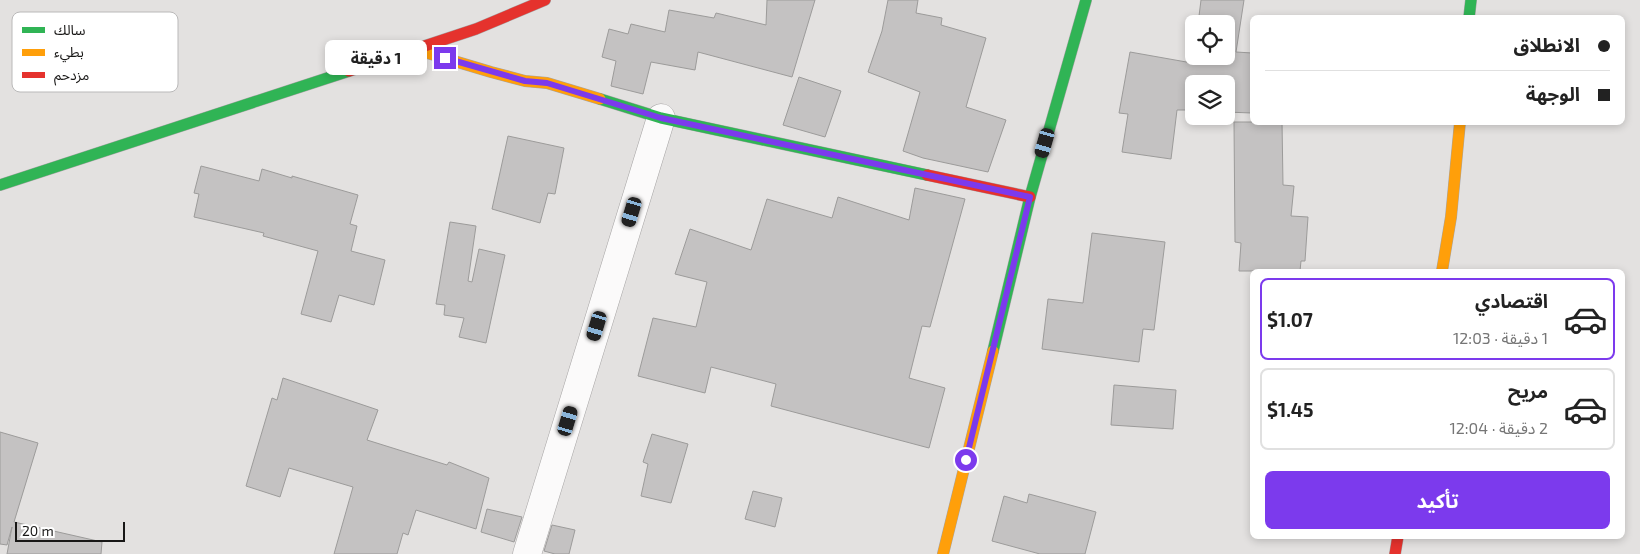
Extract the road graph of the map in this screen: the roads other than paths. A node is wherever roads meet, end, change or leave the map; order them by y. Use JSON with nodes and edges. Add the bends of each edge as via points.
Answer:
{"nodes":[{"id":1,"x":544,"y":0,"type":"edge"},
{"id":2,"x":1086,"y":0,"type":"edge"},
{"id":3,"x":1471,"y":0,"type":"edge"},
{"id":4,"x":1469,"y":15,"type":"edge"},
{"id":5,"x":414,"y":48,"type":"junction"},
{"id":6,"x":661,"y":118,"type":"junction"},
{"id":7,"x":1460,"y":125,"type":"edge"},
{"id":8,"x":0,"y":185,"type":"edge"},
{"id":9,"x":1030,"y":197,"type":"junction"},
{"id":10,"x":1442,"y":269,"type":"edge"},
{"id":11,"x":1398,"y":539,"type":"edge"},
{"id":12,"x":527,"y":554,"type":"edge"},
{"id":13,"x":944,"y":554,"type":"edge"},
{"id":14,"x":1395,"y":554,"type":"edge"}],
"edges":[{"from":1,"to":5,"type":"street","via":[[476,29]]},
{"from":2,"to":9,"type":"street"},
{"from":3,"to":4,"type":"street"},
{"from":5,"to":6,"type":"street","via":[[525,81],[547,83]]},
{"from":5,"to":8,"type":"street"},
{"from":6,"to":9,"type":"street"},
{"from":6,"to":12,"type":"street"},
{"from":7,"to":10,"type":"street"},
{"from":9,"to":13,"type":"street"},
{"from":11,"to":14,"type":"street"}]}
